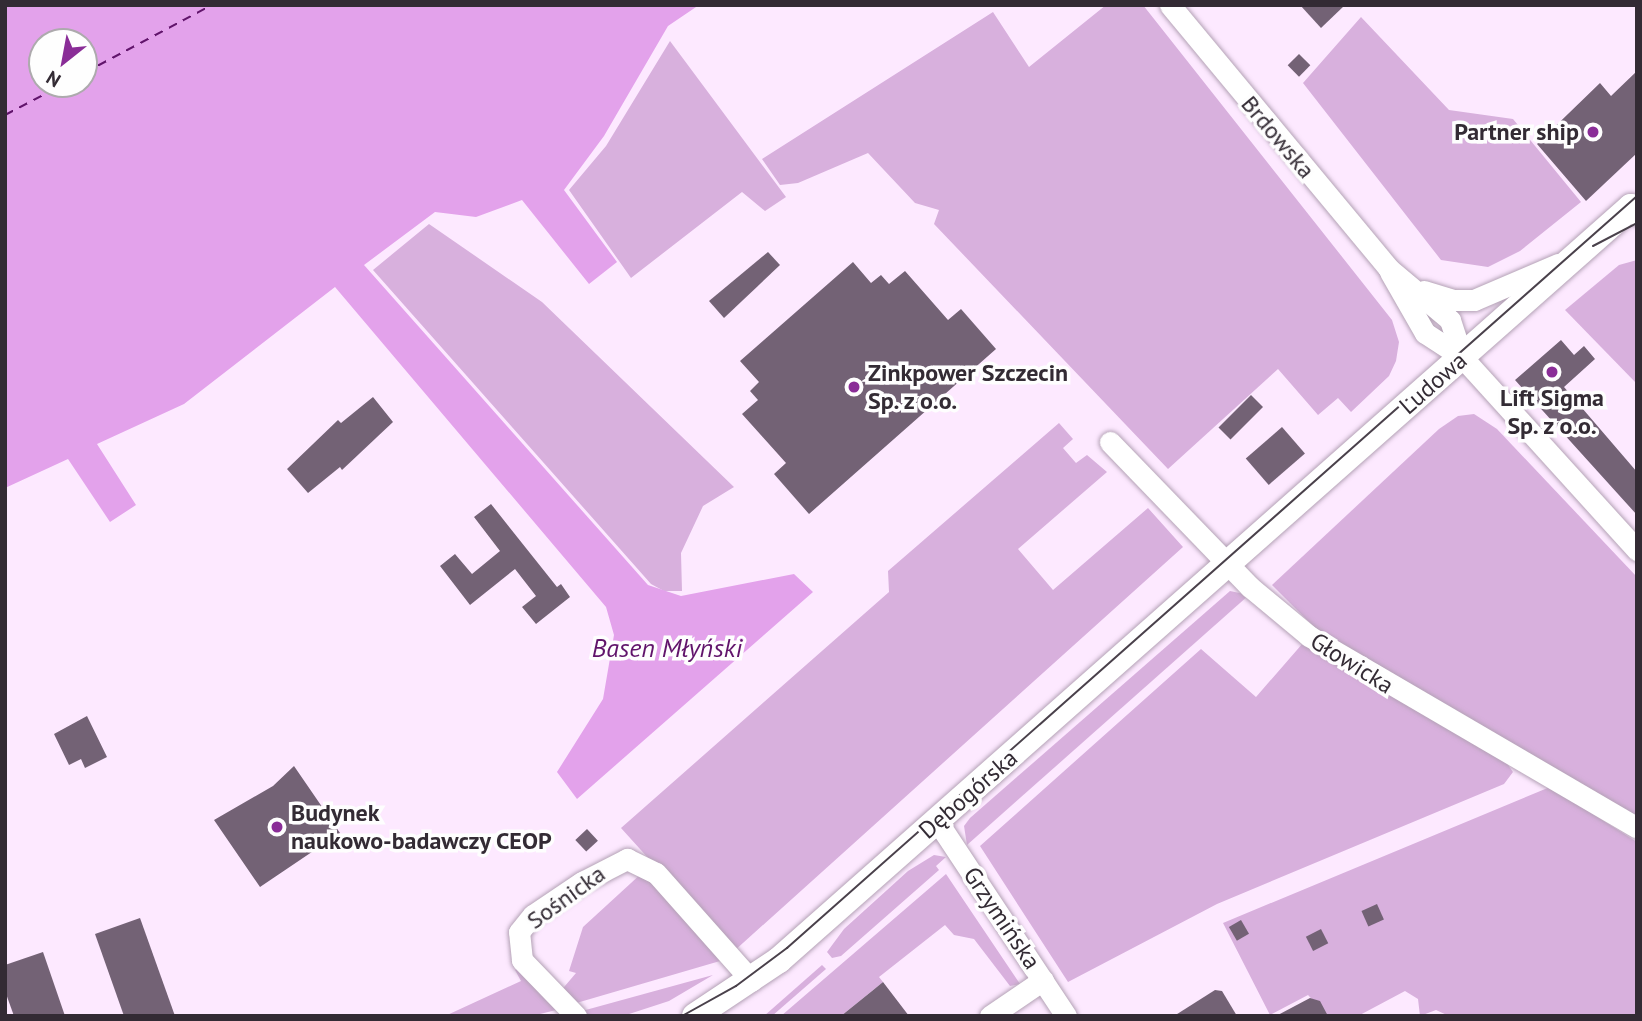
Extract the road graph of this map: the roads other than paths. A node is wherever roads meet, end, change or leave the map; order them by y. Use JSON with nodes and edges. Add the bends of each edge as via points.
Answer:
{"nodes":[{"id":1,"x":1170,"y":5,"type":"edge"},
{"id":2,"x":1635,"y":207,"type":"edge"},
{"id":3,"x":1578,"y":253,"type":"junction"},
{"id":4,"x":1388,"y":268,"type":"junction"},
{"id":5,"x":1410,"y":284,"type":"junction"},
{"id":6,"x":1462,"y":357,"type":"junction"},
{"id":7,"x":1110,"y":442,"type":"dead end"},
{"id":8,"x":1637,"y":550,"type":"edge"},
{"id":9,"x":1228,"y":565,"type":"junction"},
{"id":10,"x":937,"y":821,"type":"junction"},
{"id":11,"x":1637,"y":828,"type":"edge"},
{"id":12,"x":1043,"y":980,"type":"junction"},
{"id":13,"x":752,"y":981,"type":"junction"},
{"id":14,"x":698,"y":1015,"type":"edge"},
{"id":15,"x":576,"y":1016,"type":"edge"},
{"id":16,"x":990,"y":1016,"type":"edge"},
{"id":17,"x":1066,"y":1016,"type":"edge"}],
"edges":[{"from":1,"to":4,"type":"street","name":"Brdowska"},
{"from":2,"to":3,"type":"street","name":"Ludowa"},
{"from":3,"to":5,"type":"street","name":"Brdowska","via":[[1474,300],[1439,297]]},
{"from":3,"to":6,"type":"street","name":"Ludowa"},
{"from":4,"to":5,"type":"street","name":"Brdowska"},
{"from":4,"to":6,"type":"street","name":"Brdowska","via":[[1424,334]]},
{"from":5,"to":6,"type":"street","name":"Brdowska","via":[[1450,320]]},
{"from":6,"to":8,"type":"street"},
{"from":6,"to":9,"type":"street","name":"Ludowa"},
{"from":7,"to":9,"type":"street","name":"Głowicka"},
{"from":9,"to":10,"type":"street","name":"Dębogórska"},
{"from":9,"to":11,"type":"street","name":"Głowicka","via":[[1276,612],[1348,663]]},
{"from":10,"to":12,"type":"street","name":"Grzymińska"},
{"from":10,"to":13,"type":"street","name":"Dębogórska"},
{"from":12,"to":16,"type":"street"},
{"from":12,"to":17,"type":"street","name":"Grzymińska"},
{"from":13,"to":14,"type":"street","name":"Dębogórska"},
{"from":13,"to":15,"type":"street","name":"Sośnicka","via":[[656,873],[627,859],[533,915],[519,932],[522,960]]}]}
